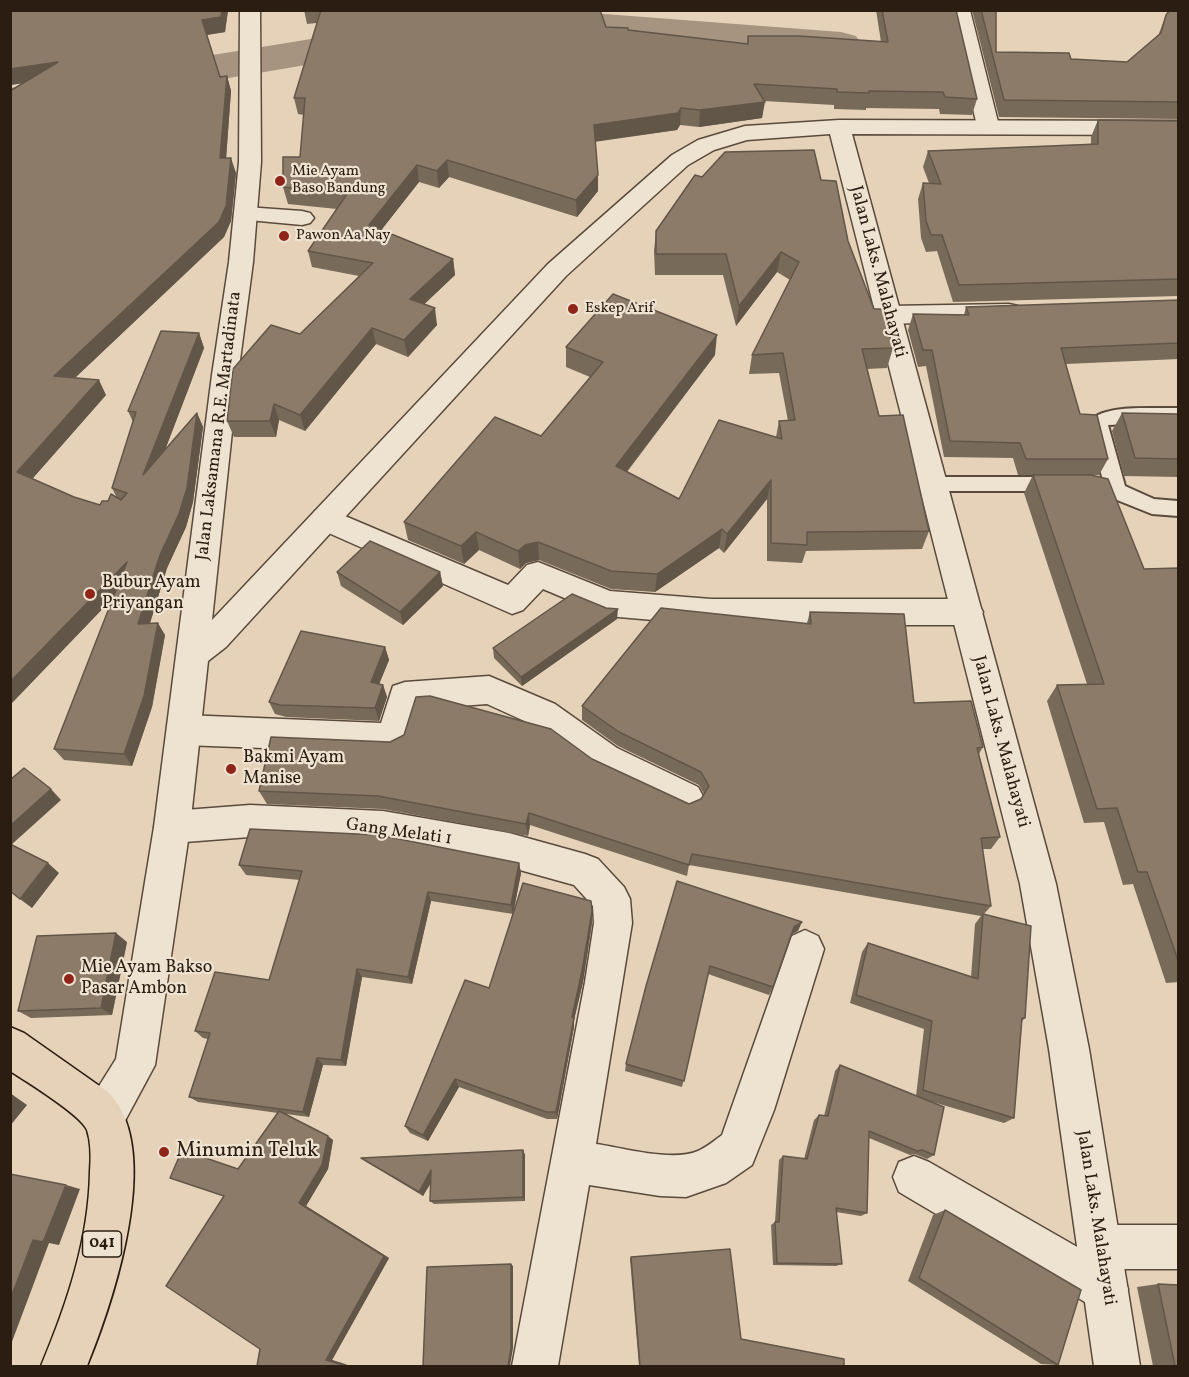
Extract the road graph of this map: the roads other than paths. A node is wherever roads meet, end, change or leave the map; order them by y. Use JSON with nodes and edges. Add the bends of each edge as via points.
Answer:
{"nodes":[{"id":1,"x":250,"y":10,"type":"edge"},
{"id":2,"x":960,"y":10,"type":"edge"},
{"id":3,"x":988,"y":126,"type":"junction"},
{"id":4,"x":839,"y":127,"type":"junction"},
{"id":5,"x":1179,"y":128,"type":"edge"},
{"id":6,"x":246,"y":213,"type":"junction"},
{"id":7,"x":302,"y":218,"type":"dead end"},
{"id":8,"x":1027,"y":311,"type":"edge"},
{"id":9,"x":888,"y":315,"type":"junction"},
{"id":10,"x":1179,"y":416,"type":"edge"},
{"id":11,"x":934,"y":484,"type":"junction"},
{"id":12,"x":1116,"y":491,"type":"junction"},
{"id":13,"x":1179,"y":508,"type":"edge"},
{"id":14,"x":326,"y":519,"type":"junction"},
{"id":15,"x":967,"y":612,"type":"junction"},
{"id":16,"x":192,"y":655,"type":"junction"},
{"id":17,"x":184,"y":730,"type":"junction"},
{"id":18,"x":686,"y":798,"type":"dead end"},
{"id":19,"x":172,"y":827,"type":"junction"},
{"id":20,"x":805,"y":949,"type":"dead end"},
{"id":21,"x":10,"y":1047,"type":"edge"},
{"id":22,"x":104,"y":1116,"type":"junction"},
{"id":23,"x":571,"y":1161,"type":"junction"},
{"id":24,"x":914,"y":1177,"type":"dead end"},
{"id":25,"x":1100,"y":1247,"type":"junction"},
{"id":26,"x":1179,"y":1247,"type":"edge"},
{"id":27,"x":1106,"y":1288,"type":"junction"},
{"id":28,"x":64,"y":1366,"type":"edge"},
{"id":29,"x":535,"y":1366,"type":"edge"},
{"id":30,"x":1117,"y":1366,"type":"edge"}],
"edges":[{"from":1,"to":6,"type":"street","name":"Jalan Laksamana R.E. Martadinata"},
{"from":2,"to":3,"type":"street"},
{"from":3,"to":4,"type":"street"},
{"from":3,"to":5,"type":"street"},
{"from":4,"to":9,"type":"street","name":"Jalan Laks. Malahayati"},
{"from":4,"to":14,"type":"street","via":[[745,133],[706,145],[680,160],[557,270]]},
{"from":6,"to":7,"type":"street"},
{"from":6,"to":16,"type":"street","name":"Jalan Laksamana R.E. Martadinata"},
{"from":8,"to":9,"type":"street"},
{"from":9,"to":11,"type":"street","name":"Jalan Laks. Malahayati"},
{"from":10,"to":12,"type":"lane","via":[[1106,417],[1098,423]]},
{"from":11,"to":12,"type":"lane","via":[[1081,484]]},
{"from":11,"to":15,"type":"street","name":"Jalan Laks. Malahayati"},
{"from":12,"to":13,"type":"lane","via":[[1152,506]]},
{"from":14,"to":15,"type":"street","via":[[512,601],[538,574],[607,603],[711,612]]},
{"from":14,"to":16,"type":"street","via":[[215,638]]},
{"from":15,"to":25,"type":"street","name":"Jalan Laks. Malahayati","via":[[1038,884]]},
{"from":16,"to":17,"type":"street","name":"Jalan Laksamana R.E. Martadinata"},
{"from":17,"to":18,"type":"street","via":[[393,738],[405,696],[489,690],[543,714],[605,759]]},
{"from":17,"to":19,"type":"street","name":"Jalan Laksamana R.E. Martadinata"},
{"from":19,"to":22,"type":"street","name":"Jalan Laksamana R.E. Martadinata","via":[[135,1065]]},
{"from":19,"to":23,"type":"street","name":"Gang Melati 1","via":[[250,821],[383,827],[509,850],[585,871],[611,899],[613,923]]},
{"from":20,"to":23,"type":"street","via":[[737,1150],[711,1168],[686,1176]]},
{"from":21,"to":22,"type":"main road"},
{"from":22,"to":28,"type":"main road","number":"041","via":[[111,1146],[108,1217],[93,1281]]},
{"from":23,"to":29,"type":"street"},
{"from":24,"to":27,"type":"street"},
{"from":25,"to":26,"type":"street"},
{"from":25,"to":27,"type":"street","name":"Jalan Laks. Malahayati"},
{"from":27,"to":30,"type":"street","name":"Jalan Laks. Malahayati"}]}
